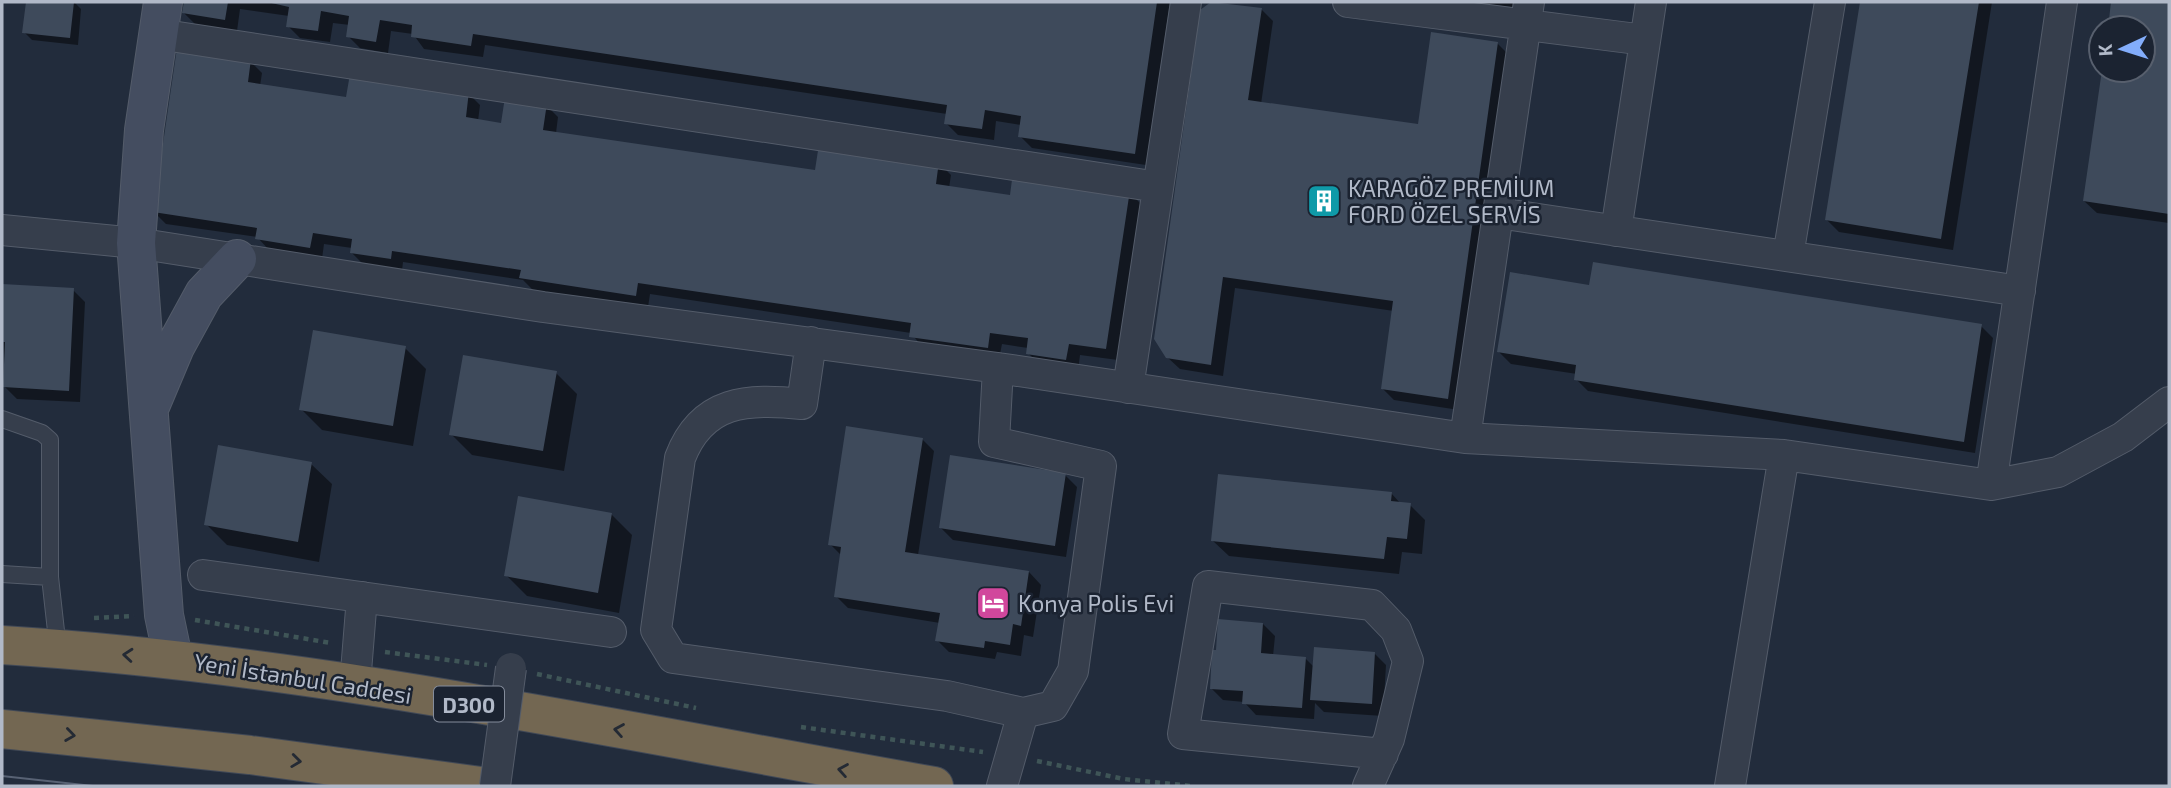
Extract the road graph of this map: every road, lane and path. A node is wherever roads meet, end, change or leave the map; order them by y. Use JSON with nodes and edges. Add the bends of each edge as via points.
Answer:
{"nodes":[{"id":1,"x":1186,"y":2,"type":"edge"},
{"id":2,"x":1348,"y":2,"type":"edge"},
{"id":3,"x":1651,"y":2,"type":"edge"},
{"id":4,"x":1830,"y":2,"type":"edge"},
{"id":5,"x":2063,"y":2,"type":"edge"},
{"id":6,"x":1527,"y":13,"type":"edge"},
{"id":7,"x":160,"y":18,"type":"edge"},
{"id":8,"x":1645,"y":40,"type":"junction"},
{"id":9,"x":1158,"y":187,"type":"junction"},
{"id":10,"x":1498,"y":213,"type":"junction"},
{"id":11,"x":2,"y":230,"type":"edge"},
{"id":12,"x":1616,"y":231,"type":"junction"},
{"id":13,"x":136,"y":243,"type":"junction"},
{"id":14,"x":1788,"y":257,"type":"junction"},
{"id":15,"x":237,"y":259,"type":"junction"},
{"id":16,"x":2020,"y":291,"type":"junction"},
{"id":17,"x":811,"y":342,"type":"junction"},
{"id":18,"x":998,"y":368,"type":"junction"},
{"id":19,"x":1128,"y":388,"type":"junction"},
{"id":20,"x":2169,"y":402,"type":"edge"},
{"id":21,"x":148,"y":410,"type":"junction"},
{"id":22,"x":2,"y":419,"type":"edge"},
{"id":23,"x":1465,"y":438,"type":"junction"},
{"id":24,"x":1784,"y":455,"type":"junction"},
{"id":25,"x":1991,"y":485,"type":"junction"},
{"id":26,"x":2,"y":575,"type":"edge"},
{"id":27,"x":203,"y":575,"type":"dead end"},
{"id":28,"x":50,"y":577,"type":"junction"},
{"id":29,"x":362,"y":597,"type":"junction"},
{"id":30,"x":611,"y":632,"type":"dead end"},
{"id":31,"x":2,"y":645,"type":"edge"},
{"id":32,"x":58,"y":649,"type":"junction"},
{"id":33,"x":173,"y":658,"type":"junction"},
{"id":34,"x":511,"y":668,"type":"dead end"},
{"id":35,"x":355,"y":684,"type":"junction"},
{"id":36,"x":1023,"y":713,"type":"junction"},
{"id":37,"x":2,"y":729,"type":"edge"},
{"id":38,"x":1383,"y":754,"type":"junction"},
{"id":39,"x":481,"y":786,"type":"edge"},
{"id":40,"x":495,"y":786,"type":"edge"},
{"id":41,"x":934,"y":786,"type":"edge"},
{"id":42,"x":1002,"y":786,"type":"edge"},
{"id":43,"x":1368,"y":786,"type":"edge"},
{"id":44,"x":1730,"y":786,"type":"edge"}],
"edges":[{"from":1,"to":9,"type":"street"},
{"from":2,"to":6,"type":"street"},
{"from":3,"to":8,"type":"street"},
{"from":4,"to":14,"type":"street"},
{"from":5,"to":16,"type":"street"},
{"from":6,"to":8,"type":"street"},
{"from":6,"to":10,"type":"street"},
{"from":7,"to":9,"type":"street"},
{"from":7,"to":13,"type":"street","via":[[144,130]]},
{"from":8,"to":12,"type":"street"},
{"from":9,"to":19,"type":"street"},
{"from":10,"to":12,"type":"street"},
{"from":10,"to":23,"type":"street"},
{"from":11,"to":13,"type":"street"},
{"from":12,"to":14,"type":"street"},
{"from":13,"to":15,"type":"street"},
{"from":13,"to":21,"type":"street"},
{"from":14,"to":16,"type":"street"},
{"from":15,"to":17,"type":"street","via":[[543,307]]},
{"from":15,"to":21,"type":"street","via":[[204,295]]},
{"from":16,"to":25,"type":"street"},
{"from":17,"to":18,"type":"street"},
{"from":17,"to":36,"type":"street","via":[[802,404],[766,400],[729,405],[708,416],[688,436],[680,458],[656,630],[663,647],[673,659],[947,696]]},
{"from":18,"to":19,"type":"street"},
{"from":18,"to":36,"type":"street","via":[[994,442],[1101,466],[1073,671],[1053,706]]},
{"from":19,"to":23,"type":"street"},
{"from":20,"to":25,"type":"street","via":[[2123,437],[2058,472]]},
{"from":21,"to":33,"type":"street","via":[[164,615]]},
{"from":22,"to":28,"type":"lane","via":[[50,440]]},
{"from":23,"to":24,"type":"street"},
{"from":24,"to":25,"type":"street"},
{"from":24,"to":44,"type":"street"},
{"from":26,"to":28,"type":"lane"},
{"from":27,"to":29,"type":"street"},
{"from":28,"to":32,"type":"lane"},
{"from":29,"to":30,"type":"street"},
{"from":29,"to":35,"type":"street"},
{"from":31,"to":32,"type":"highway","name":"Yeni İstanbul Caddesi","number":"D300"},
{"from":33,"to":32,"type":"highway","name":"Yeni İstanbul Caddesi","number":"D300","one_way":true},
{"from":33,"to":35,"type":"highway","name":"Yeni İstanbul Caddesi","number":"D300"},
{"from":34,"to":40,"type":"street","bridge":true},
{"from":41,"to":35,"type":"highway","name":"Yeni İstanbul Caddesi","number":"D300","one_way":true},
{"from":36,"to":42,"type":"street"},
{"from":37,"to":39,"type":"highway","one_way":true},
{"from":38,"to":38,"type":"street","via":[[1408,661],[1396,630],[1372,605],[1208,586],[1183,734]]},
{"from":38,"to":43,"type":"street"}]}
